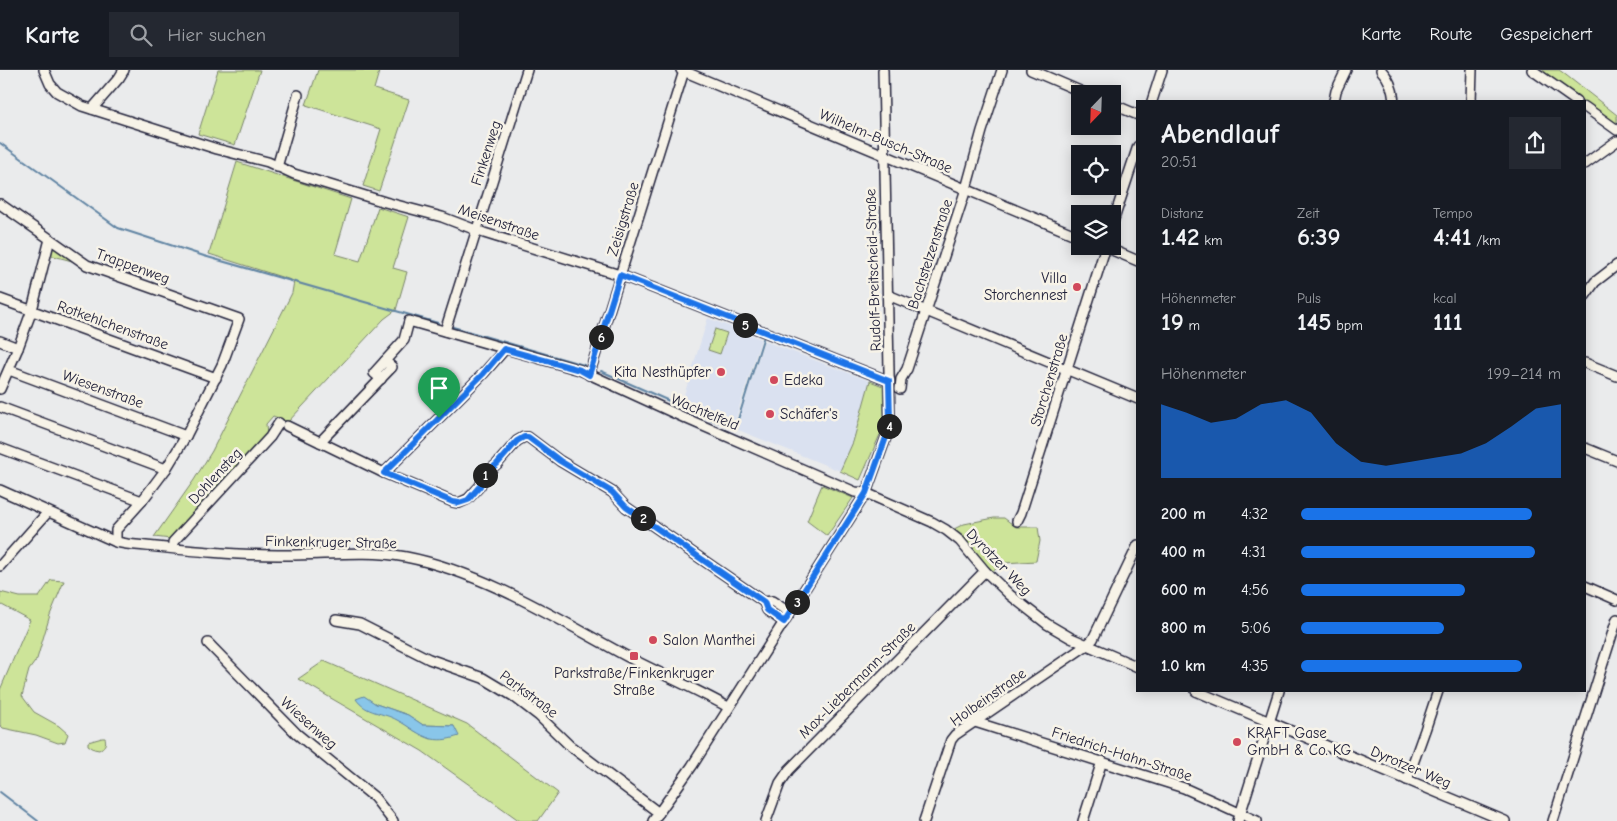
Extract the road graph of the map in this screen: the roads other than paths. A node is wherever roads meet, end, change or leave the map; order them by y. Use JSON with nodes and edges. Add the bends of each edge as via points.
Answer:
{"nodes":[{"id":1,"x":44,"y":70,"type":"edge"},
{"id":2,"x":124,"y":70,"type":"edge"},
{"id":3,"x":527,"y":70,"type":"edge"},
{"id":4,"x":682,"y":70,"type":"edge"},
{"id":5,"x":883,"y":70,"type":"edge"},
{"id":6,"x":1002,"y":70,"type":"edge"},
{"id":7,"x":1031,"y":70,"type":"edge"},
{"id":8,"x":1162,"y":70,"type":"edge"},
{"id":9,"x":1346,"y":70,"type":"edge"},
{"id":10,"x":1381,"y":70,"type":"edge"},
{"id":11,"x":1472,"y":70,"type":"edge"},
{"id":12,"x":1532,"y":70,"type":"edge"},
{"id":13,"x":1071,"y":87,"type":"edge"},
{"id":14,"x":298,"y":95,"type":"dead end"},
{"id":15,"x":1152,"y":100,"type":"edge"},
{"id":16,"x":1334,"y":100,"type":"edge"},
{"id":17,"x":1394,"y":100,"type":"edge"},
{"id":18,"x":1471,"y":100,"type":"edge"},
{"id":19,"x":1575,"y":100,"type":"edge"},
{"id":20,"x":1121,"y":108,"type":"edge"},
{"id":21,"x":92,"y":109,"type":"junction"},
{"id":22,"x":1586,"y":109,"type":"edge"},
{"id":23,"x":1136,"y":114,"type":"edge"},
{"id":24,"x":1617,"y":130,"type":"edge"},
{"id":25,"x":1617,"y":141,"type":"edge"},
{"id":26,"x":1136,"y":152,"type":"edge"},
{"id":27,"x":884,"y":155,"type":"junction"},
{"id":28,"x":1586,"y":163,"type":"edge"},
{"id":29,"x":277,"y":167,"type":"junction"},
{"id":30,"x":966,"y":189,"type":"junction"},
{"id":31,"x":1119,"y":205,"type":"edge"},
{"id":32,"x":1,"y":206,"type":"edge"},
{"id":33,"x":476,"y":229,"type":"junction"},
{"id":34,"x":1071,"y":233,"type":"edge"},
{"id":35,"x":50,"y":239,"type":"junction"},
{"id":36,"x":1121,"y":254,"type":"edge"},
{"id":37,"x":1103,"y":255,"type":"edge"},
{"id":38,"x":1136,"y":260,"type":"edge"},
{"id":39,"x":1617,"y":265,"type":"edge"},
{"id":40,"x":620,"y":275,"type":"junction"},
{"id":41,"x":888,"y":295,"type":"junction"},
{"id":42,"x":1586,"y":295,"type":"edge"},
{"id":43,"x":0,"y":299,"type":"edge"},
{"id":44,"x":32,"y":310,"type":"junction"},
{"id":45,"x":926,"y":310,"type":"junction"},
{"id":46,"x":445,"y":331,"type":"junction"},
{"id":47,"x":0,"y":341,"type":"edge"},
{"id":48,"x":18,"y":348,"type":"junction"},
{"id":49,"x":504,"y":349,"type":"junction"},
{"id":50,"x":1586,"y":363,"type":"edge"},
{"id":51,"x":10,"y":370,"type":"junction"},
{"id":52,"x":1068,"y":370,"type":"junction"},
{"id":53,"x":589,"y":375,"type":"junction"},
{"id":54,"x":1617,"y":376,"type":"edge"},
{"id":55,"x":216,"y":378,"type":"junction"},
{"id":56,"x":889,"y":381,"type":"junction"},
{"id":57,"x":1,"y":386,"type":"edge"},
{"id":58,"x":900,"y":388,"type":"dead end"},
{"id":59,"x":1136,"y":398,"type":"edge"},
{"id":60,"x":0,"y":407,"type":"edge"},
{"id":61,"x":186,"y":436,"type":"junction"},
{"id":62,"x":320,"y":442,"type":"junction"},
{"id":63,"x":0,"y":448,"type":"edge"},
{"id":64,"x":1586,"y":448,"type":"edge"},
{"id":65,"x":1617,"y":461,"type":"edge"},
{"id":66,"x":166,"y":469,"type":"junction"},
{"id":67,"x":384,"y":473,"type":"junction"},
{"id":68,"x":0,"y":490,"type":"edge"},
{"id":69,"x":866,"y":493,"type":"junction"},
{"id":70,"x":142,"y":501,"type":"junction"},
{"id":71,"x":48,"y":512,"type":"junction"},
{"id":72,"x":1017,"y":521,"type":"dead end"},
{"id":73,"x":116,"y":542,"type":"junction"},
{"id":74,"x":173,"y":548,"type":"junction"},
{"id":75,"x":1136,"y":549,"type":"edge"},
{"id":76,"x":0,"y":566,"type":"edge"},
{"id":77,"x":985,"y":571,"type":"junction"},
{"id":78,"x":1586,"y":586,"type":"edge"},
{"id":79,"x":1617,"y":600,"type":"edge"},
{"id":80,"x":764,"y":602,"type":"junction"},
{"id":81,"x":790,"y":613,"type":"junction"},
{"id":82,"x":336,"y":620,"type":"dead end"},
{"id":83,"x":1617,"y":620,"type":"edge"},
{"id":84,"x":784,"y":622,"type":"junction"},
{"id":85,"x":208,"y":643,"type":"dead end"},
{"id":86,"x":1087,"y":645,"type":"junction"},
{"id":87,"x":1136,"y":666,"type":"edge"},
{"id":88,"x":1198,"y":692,"type":"edge"},
{"id":89,"x":1279,"y":692,"type":"edge"},
{"id":90,"x":1438,"y":692,"type":"edge"},
{"id":91,"x":728,"y":707,"type":"junction"},
{"id":92,"x":975,"y":722,"type":"junction"},
{"id":93,"x":1269,"y":722,"type":"junction"},
{"id":94,"x":1102,"y":761,"type":"junction"},
{"id":95,"x":1407,"y":780,"type":"junction"},
{"id":96,"x":660,"y":813,"type":"junction"},
{"id":97,"x":1239,"y":817,"type":"edge"},
{"id":98,"x":393,"y":821,"type":"edge"},
{"id":99,"x":653,"y":821,"type":"edge"},
{"id":100,"x":766,"y":821,"type":"edge"},
{"id":101,"x":924,"y":821,"type":"edge"},
{"id":102,"x":1083,"y":821,"type":"edge"},
{"id":103,"x":1257,"y":821,"type":"edge"},
{"id":104,"x":1505,"y":821,"type":"edge"},
{"id":105,"x":1553,"y":821,"type":"edge"}],
"edges":[{"from":1,"to":21,"type":"street","name":"Meisenstraße","via":[[57,92]]},
{"from":2,"to":21,"type":"street"},
{"from":3,"to":33,"type":"street","name":"Finkenweg"},
{"from":4,"to":27,"type":"street","name":"Wilhelm-Busch-Straße"},
{"from":4,"to":40,"type":"street","name":"Zeisigstraße"},
{"from":5,"to":27,"type":"street","name":"Rudolf-Breitscheid-Straße"},
{"from":6,"to":30,"type":"street","name":"Bachstelzenstraße"},
{"from":7,"to":13,"type":"street"},
{"from":8,"to":15,"type":"street"},
{"from":9,"to":16,"type":"street"},
{"from":10,"to":17,"type":"street"},
{"from":11,"to":18,"type":"street"},
{"from":12,"to":19,"type":"street"},
{"from":14,"to":29,"type":"street"},
{"from":20,"to":23,"type":"street"},
{"from":21,"to":29,"type":"street","name":"Meisenstraße"},
{"from":22,"to":24,"type":"street"},
{"from":25,"to":28,"type":"street"},
{"from":26,"to":31,"type":"street"},
{"from":27,"to":30,"type":"street","name":"Wilhelm-Busch-Straße"},
{"from":27,"to":41,"type":"street","name":"Rudolf-Breitscheid-Straße"},
{"from":29,"to":33,"type":"street","name":"Meisenstraße"},
{"from":30,"to":34,"type":"street","name":"Wilhelm-Busch-Straße"},
{"from":30,"to":45,"type":"street","name":"Bachstelzenstraße"},
{"from":32,"to":35,"type":"street","name":"Trappenweg"},
{"from":33,"to":40,"type":"street","name":"Meisenstraße"},
{"from":33,"to":46,"type":"street","name":"Finkenweg"},
{"from":35,"to":44,"type":"street"},
{"from":35,"to":55,"type":"street","name":"Trappenweg","via":[[87,265],[239,319]]},
{"from":36,"to":38,"type":"street"},
{"from":37,"to":52,"type":"street","name":"Storchenstraße"},
{"from":39,"to":42,"type":"street"},
{"from":40,"to":53,"type":"street","name":"Zeisigstraße"},
{"from":40,"to":56,"type":"street","name":"Meisenstraße"},
{"from":41,"to":45,"type":"street"},
{"from":41,"to":56,"type":"street","name":"Rudolf-Breitscheid-Straße"},
{"from":43,"to":44,"type":"street","name":"Rotkehlchenstraße"},
{"from":44,"to":48,"type":"street"},
{"from":44,"to":55,"type":"street","name":"Rotkehlchenstraße"},
{"from":45,"to":52,"type":"street"},
{"from":45,"to":58,"type":"street","name":"Bachstelzenstraße"},
{"from":46,"to":49,"type":"street","name":"Wachtelfeld"},
{"from":46,"to":62,"type":"street","name":"Wachtelfeld","via":[[409,321],[404,340],[374,373],[381,379]]},
{"from":47,"to":48,"type":"street"},
{"from":48,"to":51,"type":"street"},
{"from":49,"to":53,"type":"street","name":"Wachtelfeld"},
{"from":49,"to":67,"type":"street"},
{"from":50,"to":54,"type":"street"},
{"from":51,"to":57,"type":"street"},
{"from":51,"to":61,"type":"street","name":"Wiesenstraße"},
{"from":52,"to":59,"type":"street"},
{"from":52,"to":72,"type":"street","name":"Storchenstraße"},
{"from":53,"to":69,"type":"street","name":"Wachtelfeld","via":[[855,492]]},
{"from":55,"to":61,"type":"street"},
{"from":56,"to":69,"type":"street","name":"Rudolf-Breitscheid-Straße","via":[[888,432]]},
{"from":60,"to":66,"type":"street"},
{"from":61,"to":66,"type":"street"},
{"from":62,"to":67,"type":"street"},
{"from":62,"to":74,"type":"street","name":"Dohlensteg","via":[[283,425],[173,542]]},
{"from":63,"to":70,"type":"street"},
{"from":64,"to":65,"type":"street"},
{"from":66,"to":70,"type":"street"},
{"from":67,"to":80,"type":"street","via":[[459,503],[468,500],[485,474],[517,441],[528,437],[560,461],[612,492],[626,507]]},
{"from":68,"to":71,"type":"street","name":"Finkenkruger Straße"},
{"from":69,"to":77,"type":"street","name":"Dyrotzer Weg","via":[[946,530],[960,541]]},
{"from":69,"to":81,"type":"street","name":"Rudolf-Breitscheid-Straße"},
{"from":70,"to":73,"type":"street","via":[[116,530]]},
{"from":71,"to":73,"type":"street","name":"Finkenkruger Straße"},
{"from":71,"to":76,"type":"street"},
{"from":73,"to":74,"type":"street","name":"Finkenkruger Straße"},
{"from":74,"to":91,"type":"street","name":"Finkenkruger Straße","via":[[246,555],[370,554],[405,557],[444,567],[530,604]]},
{"from":75,"to":86,"type":"street","via":[[1093,639]]},
{"from":77,"to":86,"type":"street","name":"Dyrotzer Weg","via":[[1028,611]]},
{"from":77,"to":100,"type":"street","name":"Max-Liebermann-Straße","via":[[789,770],[780,783]]},
{"from":78,"to":79,"type":"street"},
{"from":80,"to":81,"type":"street","via":[[772,601]]},
{"from":80,"to":84,"type":"street","via":[[767,610]]},
{"from":81,"to":84,"type":"street","name":"Rudolf-Breitscheid-Straße"},
{"from":82,"to":96,"type":"street","name":"Parkstraße","via":[[360,624],[429,659],[484,678],[513,696],[569,745]]},
{"from":83,"to":105,"type":"street"},
{"from":84,"to":91,"type":"street","name":"Rudolf-Breitscheid-Straße"},
{"from":85,"to":98,"type":"street","name":"Wiesenweg","via":[[297,734],[374,797]]},
{"from":86,"to":87,"type":"street","name":"Dyrotzer Weg"},
{"from":86,"to":92,"type":"street","name":"Holbeinstraße"},
{"from":88,"to":93,"type":"street","name":"Dyrotzer Weg"},
{"from":89,"to":93,"type":"street"},
{"from":90,"to":95,"type":"street"},
{"from":91,"to":96,"type":"street","name":"Rudolf-Breitscheid-Straße"},
{"from":92,"to":94,"type":"street","name":"Friedrich-Hahn-Straße"},
{"from":92,"to":101,"type":"street","name":"Holbeinstraße","via":[[951,740]]},
{"from":93,"to":95,"type":"street","name":"Dyrotzer Weg"},
{"from":93,"to":97,"type":"street"},
{"from":94,"to":97,"type":"street","name":"Friedrich-Hahn-Straße","via":[[1184,788]]},
{"from":94,"to":102,"type":"street"},
{"from":95,"to":104,"type":"street","name":"Dyrotzer Weg"},
{"from":96,"to":99,"type":"street","name":"Rudolf-Breitscheid-Straße"},
{"from":97,"to":103,"type":"street","name":"Friedrich-Hahn-Straße"}]}
